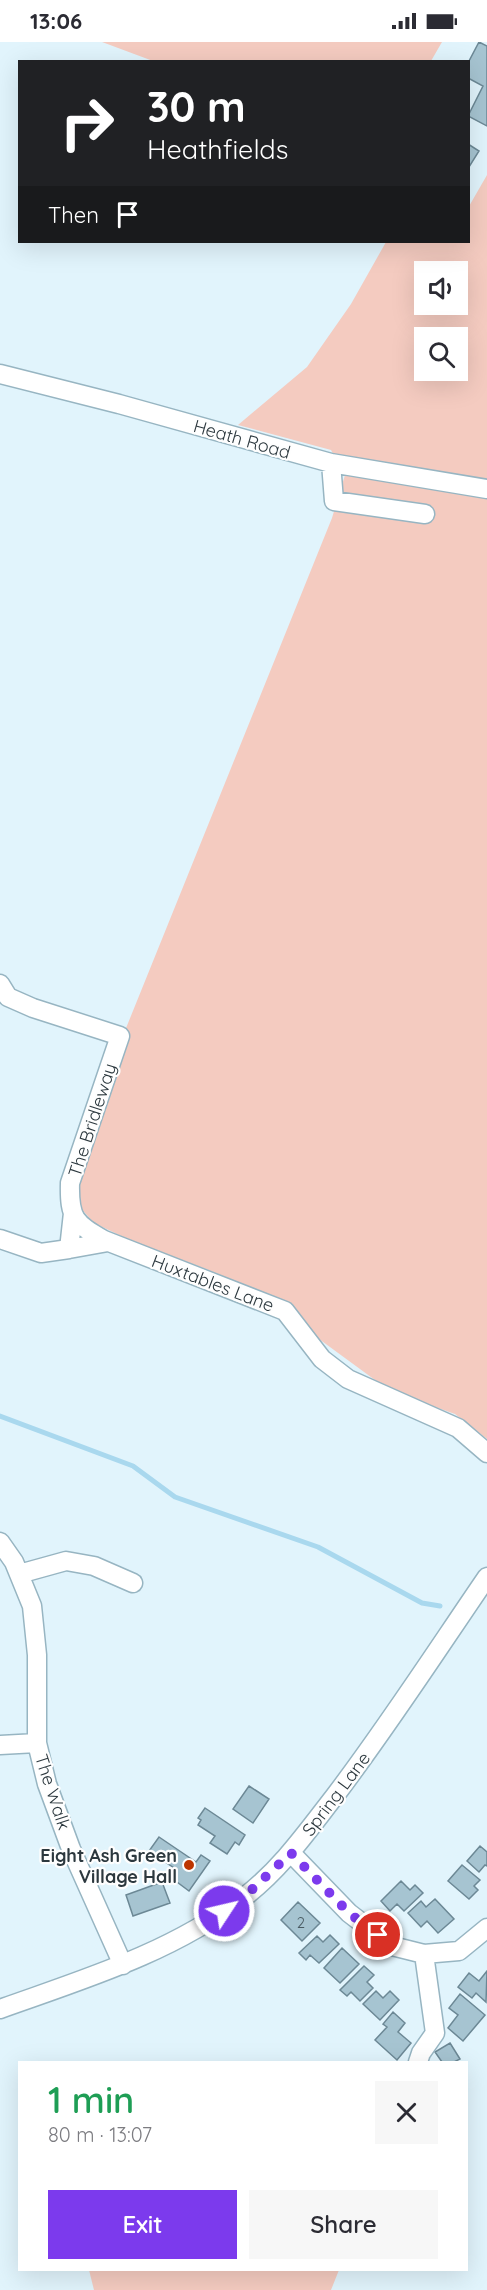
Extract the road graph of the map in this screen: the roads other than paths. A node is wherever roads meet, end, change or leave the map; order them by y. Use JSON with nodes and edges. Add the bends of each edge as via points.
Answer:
{"nodes":[{"id":1,"x":0,"y":374,"type":"edge"},
{"id":2,"x":330,"y":463,"type":"junction"},
{"id":3,"x":487,"y":489,"type":"edge"},
{"id":4,"x":425,"y":514,"type":"dead end"},
{"id":5,"x":0,"y":984,"type":"edge"},
{"id":6,"x":71,"y":1209,"type":"junction"},
{"id":7,"x":0,"y":1239,"type":"edge"},
{"id":8,"x":108,"y":1242,"type":"junction"},
{"id":9,"x":69,"y":1249,"type":"junction"},
{"id":10,"x":487,"y":1453,"type":"edge"},
{"id":11,"x":0,"y":1542,"type":"edge"},
{"id":12,"x":19,"y":1574,"type":"junction"},
{"id":13,"x":487,"y":1577,"type":"edge"},
{"id":14,"x":133,"y":1583,"type":"dead end"},
{"id":15,"x":37,"y":1743,"type":"junction"},
{"id":16,"x":0,"y":1744,"type":"edge"},
{"id":17,"x":291,"y":1853,"type":"junction"},
{"id":18,"x":487,"y":1929,"type":"edge"},
{"id":19,"x":424,"y":1954,"type":"junction"},
{"id":20,"x":123,"y":1965,"type":"junction"},
{"id":21,"x":0,"y":2009,"type":"edge"},
{"id":22,"x":418,"y":2061,"type":"edge"}],
"edges":[{"from":1,"to":2,"type":"street","name":"Heath Road"},
{"from":2,"to":3,"type":"street","name":"Heath Road"},
{"from":2,"to":4,"type":"street","via":[[334,501]]},
{"from":5,"to":6,"type":"street","name":"The Bridleway","via":[[8,997],[33,1008],[120,1036],[70,1184]]},
{"from":6,"to":8,"type":"street","name":"Huxtables Lane","via":[[78,1225]]},
{"from":6,"to":9,"type":"street"},
{"from":7,"to":9,"type":"street","via":[[43,1252]]},
{"from":8,"to":9,"type":"street"},
{"from":8,"to":10,"type":"street","name":"Huxtables Lane","via":[[285,1311],[322,1359],[348,1379],[458,1428]]},
{"from":11,"to":12,"type":"street","name":"The Walk"},
{"from":12,"to":14,"type":"street","via":[[66,1561],[94,1566]]},
{"from":12,"to":15,"type":"street","name":"The Walk","via":[[32,1606],[37,1655]]},
{"from":13,"to":17,"type":"street","name":"Spring Lane","via":[[358,1765]]},
{"from":15,"to":16,"type":"street"},
{"from":15,"to":20,"type":"street","name":"The Walk","via":[[47,1784],[71,1849]]},
{"from":17,"to":19,"type":"street","via":[[349,1913],[392,1946]]},
{"from":17,"to":20,"type":"street","name":"Spring Lane","via":[[243,1898],[213,1918]]},
{"from":18,"to":19,"type":"street","via":[[459,1951]]},
{"from":19,"to":22,"type":"street","via":[[435,2033]]},
{"from":20,"to":21,"type":"street","name":"Spring Lane"}]}
